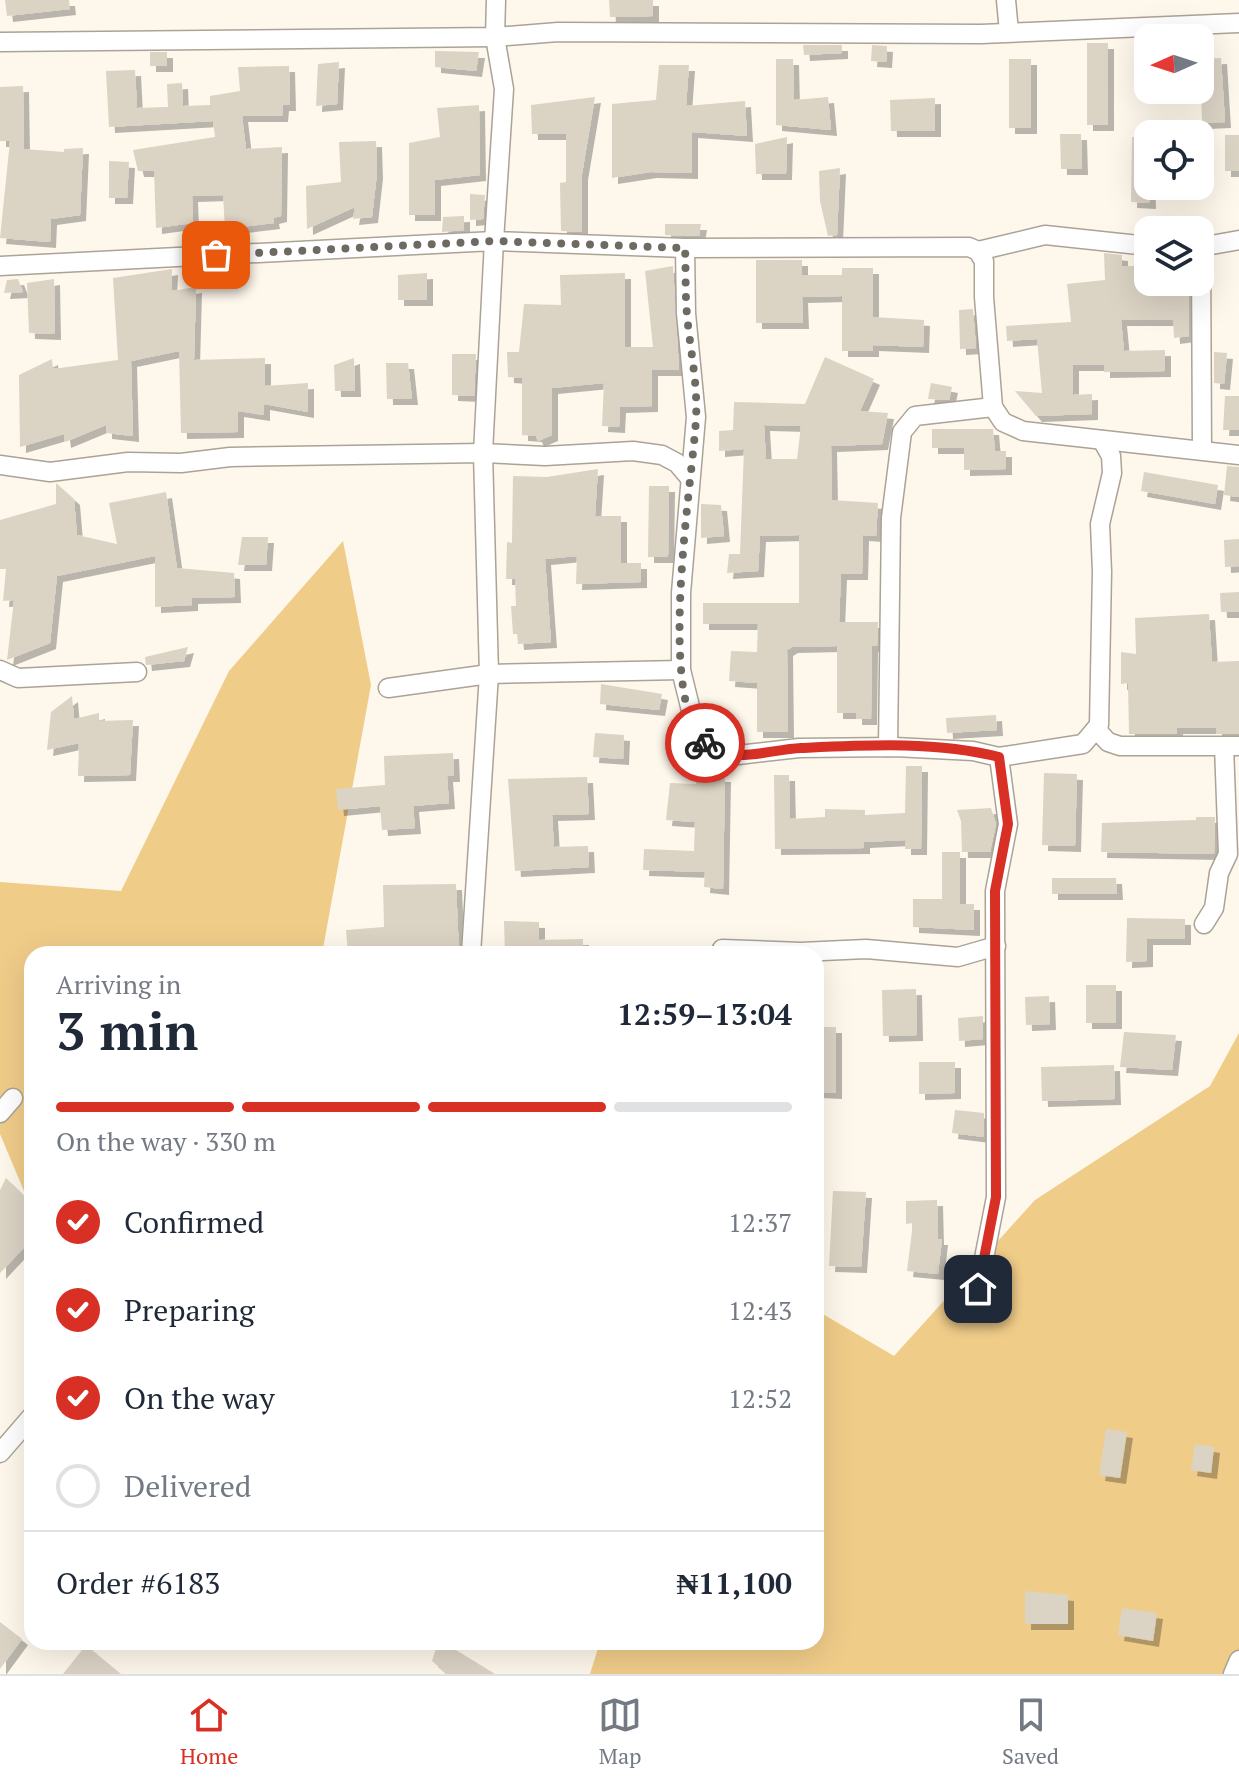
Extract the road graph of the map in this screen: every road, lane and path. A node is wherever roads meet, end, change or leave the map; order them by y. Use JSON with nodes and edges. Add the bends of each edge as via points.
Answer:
{"nodes":[{"id":1,"x":496,"y":0,"type":"edge"},
{"id":2,"x":1006,"y":0,"type":"edge"},
{"id":3,"x":1239,"y":23,"type":"edge"},
{"id":4,"x":1009,"y":32,"type":"junction"},
{"id":5,"x":495,"y":37,"type":"junction"},
{"id":6,"x":0,"y":42,"type":"edge"},
{"id":7,"x":1239,"y":240,"type":"edge"},
{"id":8,"x":494,"y":241,"type":"junction"},
{"id":9,"x":1134,"y":245,"type":"edge"},
{"id":10,"x":1214,"y":245,"type":"edge"},
{"id":11,"x":685,"y":248,"type":"junction"},
{"id":12,"x":978,"y":251,"type":"junction"},
{"id":13,"x":0,"y":266,"type":"edge"},
{"id":14,"x":1201,"y":296,"type":"edge"},
{"id":15,"x":993,"y":407,"type":"junction"},
{"id":16,"x":1102,"y":440,"type":"junction"},
{"id":17,"x":1202,"y":450,"type":"junction"},
{"id":18,"x":483,"y":453,"type":"junction"},
{"id":19,"x":1239,"y":455,"type":"edge"},
{"id":20,"x":0,"y":465,"type":"edge"},
{"id":21,"x":688,"y":476,"type":"junction"},
{"id":22,"x":0,"y":670,"type":"edge"},
{"id":23,"x":681,"y":670,"type":"junction"},
{"id":24,"x":137,"y":672,"type":"dead end"},
{"id":25,"x":489,"y":674,"type":"junction"},
{"id":26,"x":388,"y":688,"type":"dead end"},
{"id":27,"x":1096,"y":729,"type":"junction"},
{"id":28,"x":1232,"y":746,"type":"edge"},
{"id":29,"x":888,"y":747,"type":"junction"},
{"id":30,"x":999,"y":757,"type":"junction"},
{"id":31,"x":1204,"y":924,"type":"dead end"},
{"id":32,"x":472,"y":946,"type":"edge"},
{"id":33,"x":996,"y":946,"type":"junction"},
{"id":34,"x":824,"y":951,"type":"edge"},
{"id":35,"x":13,"y":1098,"type":"dead end"},
{"id":36,"x":0,"y":1113,"type":"edge"},
{"id":37,"x":978,"y":1289,"type":"dead end"},
{"id":38,"x":24,"y":1425,"type":"edge"},
{"id":39,"x":0,"y":1453,"type":"edge"},
{"id":40,"x":1239,"y":1660,"type":"edge"},
{"id":41,"x":1233,"y":1674,"type":"edge"}],
"edges":[{"from":1,"to":5,"type":"street"},
{"from":2,"to":4,"type":"street"},
{"from":3,"to":4,"type":"street"},
{"from":4,"to":5,"type":"street","via":[[558,32]]},
{"from":5,"to":6,"type":"street"},
{"from":5,"to":8,"type":"street","via":[[504,89]]},
{"from":7,"to":10,"type":"street"},
{"from":8,"to":11,"type":"street"},
{"from":8,"to":13,"type":"street"},
{"from":8,"to":18,"type":"street"},
{"from":9,"to":12,"type":"street","via":[[1045,235]]},
{"from":11,"to":12,"type":"street"},
{"from":11,"to":21,"type":"street","via":[[696,417]]},
{"from":12,"to":15,"type":"street","via":[[984,261]]},
{"from":14,"to":17,"type":"street"},
{"from":15,"to":16,"type":"street","via":[[1003,422],[1023,431]]},
{"from":15,"to":29,"type":"street","via":[[915,416],[902,432],[891,518]]},
{"from":16,"to":17,"type":"street"},
{"from":16,"to":27,"type":"street","via":[[1112,473],[1100,524]]},
{"from":17,"to":19,"type":"street"},
{"from":18,"to":20,"type":"street","via":[[230,457],[50,472]]},
{"from":18,"to":21,"type":"street","via":[[633,451],[662,455]]},
{"from":18,"to":25,"type":"street"},
{"from":21,"to":23,"type":"street"},
{"from":22,"to":24,"type":"street","via":[[18,678]]},
{"from":23,"to":25,"type":"street"},
{"from":23,"to":29,"type":"street","via":[[697,735],[711,748],[738,755]]},
{"from":25,"to":26,"type":"street"},
{"from":25,"to":32,"type":"street"},
{"from":27,"to":28,"type":"street","via":[[1120,746]]},
{"from":27,"to":30,"type":"street","via":[[1083,744]]},
{"from":28,"to":31,"type":"street","via":[[1228,854],[1214,908]]},
{"from":29,"to":30,"type":"street"},
{"from":30,"to":33,"type":"street","via":[[1008,824],[995,891]]},
{"from":33,"to":34,"type":"street","via":[[958,957]]},
{"from":33,"to":37,"type":"street","via":[[996,1197]]},
{"from":35,"to":36,"type":"street"},
{"from":38,"to":39,"type":"street"},
{"from":40,"to":41,"type":"street"}]}
